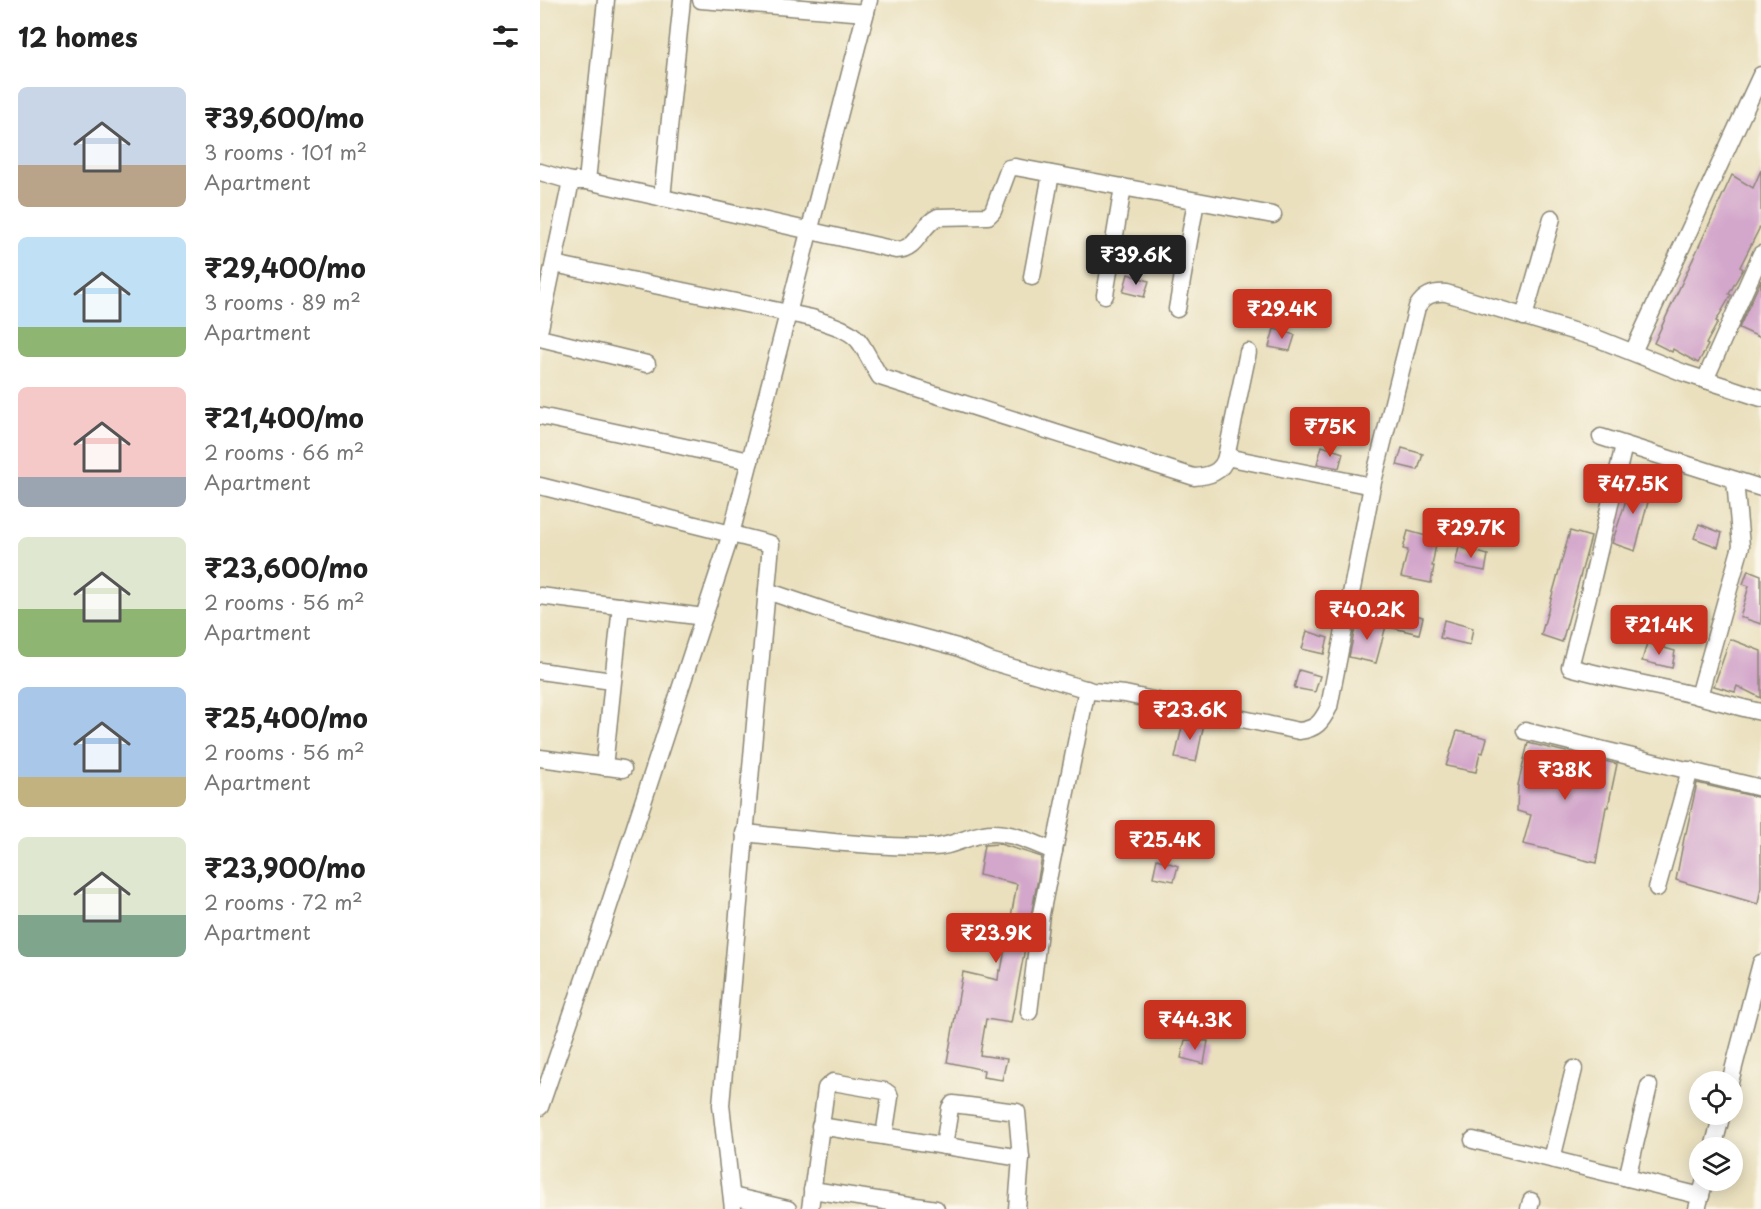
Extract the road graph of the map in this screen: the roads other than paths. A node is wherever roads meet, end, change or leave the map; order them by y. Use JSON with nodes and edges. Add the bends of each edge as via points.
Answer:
{"nodes":[{"id":1,"x":606,"y":0,"type":"edge"},
{"id":2,"x":682,"y":0,"type":"edge"},
{"id":3,"x":701,"y":0,"type":"edge"},
{"id":4,"x":753,"y":2,"type":"edge"},
{"id":5,"x":867,"y":7,"type":"edge"},
{"id":6,"x":1761,"y":75,"type":"edge"},
{"id":7,"x":540,"y":172,"type":"edge"},
{"id":8,"x":1052,"y":174,"type":"junction"},
{"id":9,"x":579,"y":181,"type":"junction"},
{"id":10,"x":1123,"y":187,"type":"junction"},
{"id":11,"x":662,"y":198,"type":"junction"},
{"id":12,"x":1196,"y":201,"type":"junction"},
{"id":13,"x":1273,"y":215,"type":"dead end"},
{"id":14,"x":1552,"y":218,"type":"dead end"},
{"id":15,"x":809,"y":231,"type":"junction"},
{"id":16,"x":1761,"y":254,"type":"edge"},
{"id":17,"x":554,"y":264,"type":"junction"},
{"id":18,"x":1032,"y":277,"type":"dead end"},
{"id":19,"x":1105,"y":295,"type":"dead end"},
{"id":20,"x":1178,"y":309,"type":"dead end"},
{"id":21,"x":789,"y":312,"type":"junction"},
{"id":22,"x":1524,"y":317,"type":"junction"},
{"id":23,"x":540,"y":328,"type":"edge"},
{"id":24,"x":540,"y":338,"type":"edge"},
{"id":25,"x":1248,"y":352,"type":"dead end"},
{"id":26,"x":1634,"y":352,"type":"junction"},
{"id":27,"x":647,"y":364,"type":"dead end"},
{"id":28,"x":1705,"y":380,"type":"junction"},
{"id":29,"x":1761,"y":398,"type":"edge"},
{"id":30,"x":540,"y":416,"type":"edge"},
{"id":31,"x":1601,"y":437,"type":"dead end"},
{"id":32,"x":1624,"y":444,"type":"junction"},
{"id":33,"x":1226,"y":457,"type":"junction"},
{"id":34,"x":750,"y":461,"type":"junction"},
{"id":35,"x":1735,"y":480,"type":"junction"},
{"id":36,"x":540,"y":486,"type":"edge"},
{"id":37,"x":1372,"y":486,"type":"junction"},
{"id":38,"x":1761,"y":488,"type":"edge"},
{"id":39,"x":731,"y":534,"type":"junction"},
{"id":40,"x":767,"y":591,"type":"junction"},
{"id":41,"x":540,"y":596,"type":"edge"},
{"id":42,"x":621,"y":606,"type":"junction"},
{"id":43,"x":704,"y":617,"type":"junction"},
{"id":44,"x":540,"y":671,"type":"edge"},
{"id":45,"x":612,"y":681,"type":"junction"},
{"id":46,"x":1087,"y":689,"type":"junction"},
{"id":47,"x":1699,"y":696,"type":"junction"},
{"id":48,"x":1761,"y":712,"type":"edge"},
{"id":49,"x":1525,"y":731,"type":"dead end"},
{"id":50,"x":540,"y":758,"type":"edge"},
{"id":51,"x":604,"y":767,"type":"junction"},
{"id":52,"x":623,"y":770,"type":"dead end"},
{"id":53,"x":1690,"y":770,"type":"junction"},
{"id":54,"x":1761,"y":788,"type":"edge"},
{"id":55,"x":744,"y":833,"type":"junction"},
{"id":56,"x":1054,"y":851,"type":"junction"},
{"id":57,"x":1657,"y":888,"type":"dead end"},
{"id":58,"x":1761,"y":963,"type":"edge"},
{"id":59,"x":1029,"y":1012,"type":"dead end"},
{"id":60,"x":1574,"y":1069,"type":"dead end"},
{"id":61,"x":1733,"y":1071,"type":"edge"},
{"id":62,"x":1649,"y":1086,"type":"dead end"},
{"id":63,"x":540,"y":1107,"type":"edge"},
{"id":64,"x":820,"y":1126,"type":"junction"},
{"id":65,"x":884,"y":1136,"type":"junction"},
{"id":66,"x":1473,"y":1140,"type":"dead end"},
{"id":67,"x":944,"y":1146,"type":"junction"},
{"id":68,"x":1021,"y":1158,"type":"junction"},
{"id":69,"x":1552,"y":1159,"type":"junction"},
{"id":70,"x":1627,"y":1178,"type":"junction"},
{"id":71,"x":812,"y":1191,"type":"junction"},
{"id":72,"x":1701,"y":1195,"type":"edge"},
{"id":73,"x":733,"y":1203,"type":"edge"},
{"id":74,"x":878,"y":1205,"type":"edge"},
{"id":75,"x":789,"y":1209,"type":"edge"},
{"id":76,"x":810,"y":1209,"type":"edge"},
{"id":77,"x":936,"y":1209,"type":"edge"},
{"id":78,"x":1017,"y":1209,"type":"edge"}],
"edges":[{"from":1,"to":9,"type":"street"},
{"from":2,"to":11,"type":"street"},
{"from":3,"to":4,"type":"street"},
{"from":4,"to":5,"type":"street"},
{"from":5,"to":15,"type":"street"},
{"from":6,"to":26,"type":"street"},
{"from":7,"to":9,"type":"street"},
{"from":8,"to":10,"type":"street"},
{"from":8,"to":15,"type":"street","via":[[1009,168],[988,216],[938,217],[904,250]]},
{"from":8,"to":18,"type":"street"},
{"from":9,"to":11,"type":"street"},
{"from":9,"to":17,"type":"street"},
{"from":10,"to":12,"type":"street"},
{"from":10,"to":19,"type":"street"},
{"from":11,"to":15,"type":"street"},
{"from":12,"to":13,"type":"street"},
{"from":12,"to":20,"type":"street"},
{"from":14,"to":22,"type":"street"},
{"from":15,"to":21,"type":"street"},
{"from":16,"to":28,"type":"street"},
{"from":17,"to":21,"type":"street"},
{"from":17,"to":23,"type":"street"},
{"from":21,"to":33,"type":"street","via":[[849,332],[861,342],[880,377],[1194,477],[1217,471]]},
{"from":21,"to":34,"type":"street"},
{"from":22,"to":26,"type":"street"},
{"from":22,"to":37,"type":"street","via":[[1446,293],[1436,292],[1421,301]]},
{"from":24,"to":27,"type":"street"},
{"from":25,"to":33,"type":"street"},
{"from":26,"to":28,"type":"street"},
{"from":28,"to":29,"type":"street"},
{"from":30,"to":34,"type":"street"},
{"from":31,"to":32,"type":"street"},
{"from":32,"to":35,"type":"street"},
{"from":32,"to":47,"type":"street","via":[[1570,667]]},
{"from":33,"to":37,"type":"street"},
{"from":34,"to":39,"type":"street"},
{"from":35,"to":38,"type":"street"},
{"from":35,"to":47,"type":"street","via":[[1741,546]]},
{"from":36,"to":39,"type":"street"},
{"from":37,"to":46,"type":"street","via":[[1329,707],[1321,724],[1299,731]]},
{"from":39,"to":40,"type":"street","via":[[771,544]]},
{"from":39,"to":43,"type":"street"},
{"from":40,"to":46,"type":"street"},
{"from":40,"to":55,"type":"street"},
{"from":41,"to":42,"type":"street"},
{"from":42,"to":43,"type":"street"},
{"from":42,"to":45,"type":"street"},
{"from":43,"to":63,"type":"street"},
{"from":44,"to":45,"type":"street"},
{"from":45,"to":51,"type":"street"},
{"from":46,"to":56,"type":"street"},
{"from":47,"to":48,"type":"street"},
{"from":49,"to":53,"type":"street"},
{"from":50,"to":51,"type":"street"},
{"from":51,"to":52,"type":"street"},
{"from":53,"to":54,"type":"street"},
{"from":53,"to":57,"type":"street"},
{"from":55,"to":56,"type":"street","via":[[934,848],[984,833],[1021,838]]},
{"from":55,"to":73,"type":"street","via":[[721,1105]]},
{"from":56,"to":59,"type":"street","via":[[1041,914]]},
{"from":58,"to":61,"type":"street"},
{"from":60,"to":69,"type":"street"},
{"from":62,"to":70,"type":"street"},
{"from":64,"to":65,"type":"street"},
{"from":64,"to":65,"type":"street","via":[[826,1088],[833,1082],[889,1094]]},
{"from":64,"to":71,"type":"street"},
{"from":65,"to":67,"type":"street"},
{"from":66,"to":69,"type":"street"},
{"from":67,"to":68,"type":"street"},
{"from":67,"to":68,"type":"street","via":[[953,1104],[1014,1110],[1019,1115]]},
{"from":68,"to":78,"type":"street"},
{"from":69,"to":70,"type":"street"},
{"from":70,"to":72,"type":"street"},
{"from":71,"to":74,"type":"street"},
{"from":71,"to":76,"type":"street"},
{"from":73,"to":75,"type":"street"},
{"from":74,"to":77,"type":"street"}]}
